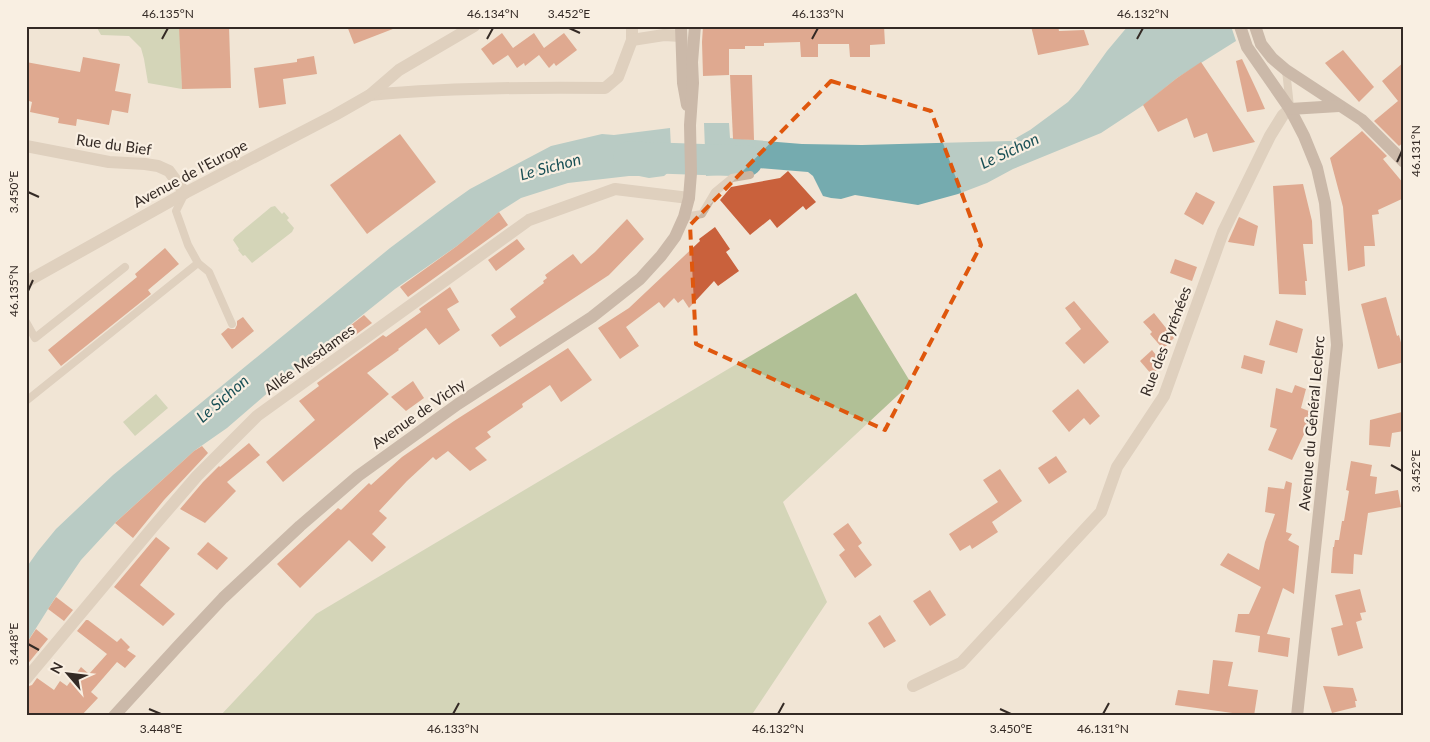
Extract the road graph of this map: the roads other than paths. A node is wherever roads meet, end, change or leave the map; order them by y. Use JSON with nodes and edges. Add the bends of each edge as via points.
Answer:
{"nodes":[{"id":1,"x":632,"y":26,"type":"edge"},
{"id":2,"x":694,"y":26,"type":"edge"},
{"id":3,"x":1240,"y":26,"type":"edge"},
{"id":4,"x":1255,"y":26,"type":"edge"},
{"id":5,"x":472,"y":27,"type":"edge"},
{"id":6,"x":683,"y":29,"type":"edge"},
{"id":7,"x":632,"y":40,"type":"junction"},
{"id":8,"x":692,"y":62,"type":"junction"},
{"id":9,"x":399,"y":70,"type":"junction"},
{"id":10,"x":1286,"y":70,"type":"junction"},
{"id":11,"x":412,"y":91,"type":"junction"},
{"id":12,"x":370,"y":95,"type":"junction"},
{"id":13,"x":1339,"y":106,"type":"junction"},
{"id":14,"x":1290,"y":109,"type":"junction"},
{"id":15,"x":690,"y":125,"type":"junction"},
{"id":16,"x":26,"y":146,"type":"edge"},
{"id":17,"x":1404,"y":162,"type":"edge"},
{"id":18,"x":750,"y":175,"type":"dead end"},
{"id":19,"x":185,"y":193,"type":"junction"},
{"id":20,"x":689,"y":198,"type":"junction"},
{"id":21,"x":684,"y":217,"type":"junction"},
{"id":22,"x":198,"y":263,"type":"junction"},
{"id":23,"x":125,"y":267,"type":"dead end"},
{"id":24,"x":26,"y":282,"type":"edge"},
{"id":25,"x":26,"y":322,"type":"edge"},
{"id":26,"x":232,"y":324,"type":"dead end"},
{"id":27,"x":26,"y":401,"type":"edge"},
{"id":28,"x":26,"y":679,"type":"edge"},
{"id":29,"x":913,"y":686,"type":"dead end"},
{"id":30,"x":114,"y":716,"type":"edge"},
{"id":31,"x":1297,"y":716,"type":"edge"}],
"edges":[{"from":1,"to":7,"type":"street"},
{"from":2,"to":8,"type":"main road","name":"Avenue de Vichy"},
{"from":3,"to":14,"type":"main road","name":"Avenue du Général Leclerc","via":[[1247,47]]},
{"from":4,"to":10,"type":"main road","via":[[1261,44]]},
{"from":5,"to":9,"type":"street","name":"Avenue de l'Europe"},
{"from":6,"to":7,"type":"street"},
{"from":6,"to":8,"type":"street"},
{"from":6,"to":15,"type":"main road","name":"Avenue de Vichy","via":[[683,83]]},
{"from":7,"to":11,"type":"street","name":"Avenue de l'Europe","via":[[618,76],[605,88]]},
{"from":8,"to":15,"type":"main road","name":"Avenue de Vichy"},
{"from":9,"to":11,"type":"street","via":[[398,78],[404,87]]},
{"from":9,"to":12,"type":"street","name":"Avenue de l'Europe"},
{"from":10,"to":13,"type":"main road"},
{"from":10,"to":14,"type":"lane"},
{"from":11,"to":12,"type":"street","name":"Avenue de l'Europe"},
{"from":12,"to":19,"type":"street","name":"Avenue de l'Europe"},
{"from":13,"to":14,"type":"main road"},
{"from":13,"to":17,"type":"main road","via":[[1362,120]]},
{"from":14,"to":29,"type":"street","name":"Rue des Pyrénées","via":[[1282,115],[1270,136],[1223,232],[1164,396],[1117,467],[1101,512],[961,663]]},
{"from":14,"to":31,"type":"main road","name":"Avenue du Général Leclerc","via":[[1317,168],[1325,203],[1337,345]]},
{"from":15,"to":20,"type":"main road","name":"Avenue de Vichy"},
{"from":16,"to":19,"type":"street","name":"Rue du Bief","via":[[109,162],[158,166],[169,170]]},
{"from":18,"to":21,"type":"lane","via":[[732,178],[714,192],[702,214]]},
{"from":19,"to":22,"type":"lane","via":[[176,211]]},
{"from":19,"to":24,"type":"street","name":"Avenue de l'Europe"},
{"from":20,"to":21,"type":"main road","name":"Avenue de Vichy"},
{"from":20,"to":28,"type":"street","name":"Allée Mesdames","via":[[616,189],[529,220],[257,416],[197,476]]},
{"from":21,"to":30,"type":"main road","name":"Avenue de Vichy","via":[[675,237],[640,279],[592,317],[410,438],[358,476],[300,526],[223,598]]},
{"from":22,"to":26,"type":"lane","via":[[208,272]]},
{"from":22,"to":27,"type":"lane"},
{"from":23,"to":25,"type":"lane","via":[[35,338]]}]}
